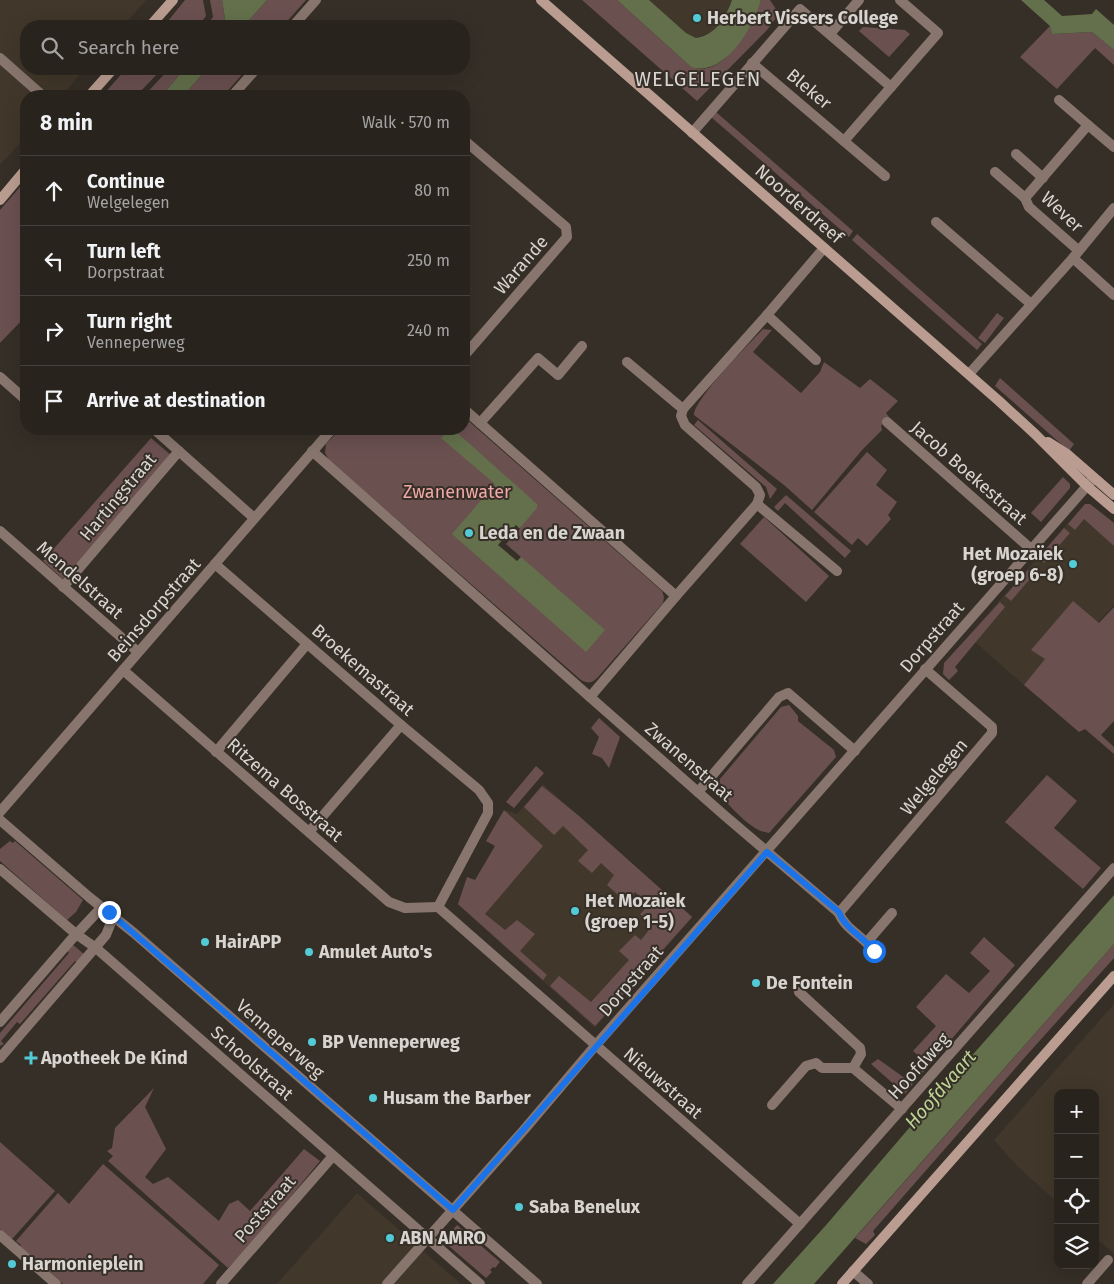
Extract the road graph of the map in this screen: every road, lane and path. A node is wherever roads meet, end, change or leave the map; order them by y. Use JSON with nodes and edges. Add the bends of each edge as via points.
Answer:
{"nodes":[{"id":1,"x":173,"y":0,"type":"edge"},
{"id":2,"x":316,"y":0,"type":"edge"},
{"id":3,"x":541,"y":0,"type":"edge"},
{"id":4,"x":860,"y":0,"type":"edge"},
{"id":5,"x":900,"y":0,"type":"edge"},
{"id":6,"x":155,"y":20,"type":"edge"},
{"id":7,"x":298,"y":20,"type":"edge"},
{"id":8,"x":830,"y":34,"type":"junction"},
{"id":9,"x":0,"y":58,"type":"edge"},
{"id":10,"x":752,"y":63,"type":"junction"},
{"id":11,"x":108,"y":75,"type":"edge"},
{"id":12,"x":251,"y":75,"type":"edge"},
{"id":13,"x":891,"y":87,"type":"junction"},
{"id":14,"x":36,"y":90,"type":"edge"},
{"id":15,"x":94,"y":90,"type":"edge"},
{"id":16,"x":237,"y":90,"type":"edge"},
{"id":17,"x":1060,"y":100,"type":"dead end"},
{"id":18,"x":1088,"y":125,"type":"junction"},
{"id":19,"x":692,"y":133,"type":"junction"},
{"id":20,"x":844,"y":141,"type":"junction"},
{"id":21,"x":470,"y":145,"type":"edge"},
{"id":22,"x":1114,"y":147,"type":"edge"},
{"id":23,"x":1016,"y":154,"type":"dead end"},
{"id":24,"x":994,"y":172,"type":"dead end"},
{"id":25,"x":20,"y":176,"type":"edge"},
{"id":26,"x":885,"y":176,"type":"dead end"},
{"id":27,"x":1043,"y":178,"type":"junction"},
{"id":28,"x":1025,"y":198,"type":"junction"},
{"id":29,"x":0,"y":200,"type":"edge"},
{"id":30,"x":1114,"y":208,"type":"edge"},
{"id":31,"x":936,"y":222,"type":"dead end"},
{"id":32,"x":824,"y":248,"type":"junction"},
{"id":33,"x":1075,"y":254,"type":"junction"},
{"id":34,"x":1114,"y":295,"type":"edge"},
{"id":35,"x":1031,"y":304,"type":"junction"},
{"id":36,"x":767,"y":316,"type":"junction"},
{"id":37,"x":582,"y":346,"type":"dead end"},
{"id":38,"x":470,"y":349,"type":"edge"},
{"id":39,"x":816,"y":360,"type":"dead end"},
{"id":40,"x":627,"y":362,"type":"dead end"},
{"id":41,"x":969,"y":374,"type":"junction"},
{"id":42,"x":0,"y":377,"type":"edge"},
{"id":43,"x":20,"y":395,"type":"edge"},
{"id":44,"x":683,"y":409,"type":"junction"},
{"id":45,"x":470,"y":414,"type":"edge"},
{"id":46,"x":887,"y":422,"type":"dead end"},
{"id":47,"x":480,"y":423,"type":"junction"},
{"id":48,"x":1035,"y":434,"type":"junction"},
{"id":49,"x":161,"y":435,"type":"edge"},
{"id":50,"x":327,"y":435,"type":"edge"},
{"id":51,"x":179,"y":451,"type":"junction"},
{"id":52,"x":312,"y":451,"type":"junction"},
{"id":53,"x":1094,"y":478,"type":"junction"},
{"id":54,"x":1086,"y":486,"type":"junction"},
{"id":55,"x":1114,"y":495,"type":"edge"},
{"id":56,"x":757,"y":504,"type":"junction"},
{"id":57,"x":1114,"y":509,"type":"edge"},
{"id":58,"x":254,"y":518,"type":"junction"},
{"id":59,"x":0,"y":531,"type":"edge"},
{"id":60,"x":1031,"y":549,"type":"junction"},
{"id":61,"x":215,"y":564,"type":"junction"},
{"id":62,"x":837,"y":571,"type":"dead end"},
{"id":63,"x":63,"y":588,"type":"junction"},
{"id":64,"x":676,"y":596,"type":"junction"},
{"id":65,"x":307,"y":644,"type":"junction"},
{"id":66,"x":138,"y":652,"type":"junction"},
{"id":67,"x":925,"y":669,"type":"junction"},
{"id":68,"x":123,"y":670,"type":"junction"},
{"id":69,"x":590,"y":697,"type":"junction"},
{"id":70,"x":401,"y":725,"type":"junction"},
{"id":71,"x":855,"y":751,"type":"junction"},
{"id":72,"x":216,"y":752,"type":"junction"},
{"id":73,"x":698,"y":792,"type":"junction"},
{"id":74,"x":0,"y":812,"type":"edge"},
{"id":75,"x":0,"y":820,"type":"edge"},
{"id":76,"x":309,"y":832,"type":"junction"},
{"id":77,"x":767,"y":852,"type":"junction"},
{"id":78,"x":1114,"y":868,"type":"edge"},
{"id":79,"x":0,"y":869,"type":"edge"},
{"id":80,"x":438,"y":907,"type":"junction"},
{"id":81,"x":105,"y":910,"type":"junction"},
{"id":82,"x":839,"y":912,"type":"junction"},
{"id":83,"x":892,"y":912,"type":"dead end"},
{"id":84,"x":76,"y":934,"type":"junction"},
{"id":85,"x":867,"y":942,"type":"junction"},
{"id":86,"x":93,"y":951,"type":"junction"},
{"id":87,"x":874,"y":951,"type":"dead end"},
{"id":88,"x":1114,"y":976,"type":"edge"},
{"id":89,"x":799,"y":992,"type":"dead end"},
{"id":90,"x":0,"y":1022,"type":"edge"},
{"id":91,"x":596,"y":1046,"type":"junction"},
{"id":92,"x":0,"y":1058,"type":"edge"},
{"id":93,"x":853,"y":1068,"type":"junction"},
{"id":94,"x":772,"y":1105,"type":"dead end"},
{"id":95,"x":902,"y":1109,"type":"junction"},
{"id":96,"x":333,"y":1156,"type":"junction"},
{"id":97,"x":453,"y":1210,"type":"junction"},
{"id":98,"x":800,"y":1224,"type":"junction"},
{"id":99,"x":0,"y":1235,"type":"edge"},
{"id":100,"x":428,"y":1238,"type":"junction"},
{"id":101,"x":1108,"y":1260,"type":"dead end"},
{"id":102,"x":853,"y":1271,"type":"junction"},
{"id":103,"x":56,"y":1284,"type":"edge"},
{"id":104,"x":221,"y":1284,"type":"edge"},
{"id":105,"x":387,"y":1284,"type":"edge"},
{"id":106,"x":480,"y":1284,"type":"edge"},
{"id":107,"x":537,"y":1284,"type":"edge"},
{"id":108,"x":747,"y":1284,"type":"edge"},
{"id":109,"x":842,"y":1284,"type":"edge"},
{"id":110,"x":868,"y":1284,"type":"edge"},
{"id":111,"x":1087,"y":1284,"type":"edge"}],
"edges":[{"from":1,"to":6,"type":"street"},
{"from":2,"to":7,"type":"street"},
{"from":3,"to":19,"type":"street","name":"Noorderdreef"},
{"from":4,"to":8,"type":"street"},
{"from":5,"to":13,"type":"street","via":[[938,33]]},
{"from":8,"to":10,"type":"street","via":[[800,9]]},
{"from":8,"to":13,"type":"street"},
{"from":9,"to":14,"type":"street"},
{"from":10,"to":19,"type":"street"},
{"from":10,"to":20,"type":"street","name":"Bleker"},
{"from":11,"to":15,"type":"street"},
{"from":12,"to":16,"type":"street"},
{"from":13,"to":20,"type":"street"},
{"from":17,"to":18,"type":"street"},
{"from":18,"to":22,"type":"street"},
{"from":18,"to":27,"type":"street","name":"Wever"},
{"from":19,"to":32,"type":"street","name":"Noorderdreef"},
{"from":20,"to":26,"type":"street","name":"Bleker"},
{"from":21,"to":38,"type":"street","name":"Warande","via":[[566,227],[567,237]]},
{"from":23,"to":27,"type":"street","name":"Wever"},
{"from":24,"to":28,"type":"street","name":"Wever"},
{"from":25,"to":29,"type":"street"},
{"from":27,"to":28,"type":"street","name":"Wever"},
{"from":28,"to":33,"type":"street","name":"Wever","via":[[1029,207]]},
{"from":30,"to":33,"type":"street"},
{"from":31,"to":35,"type":"street"},
{"from":32,"to":36,"type":"street"},
{"from":32,"to":41,"type":"street","name":"Noorderdreef"},
{"from":33,"to":34,"type":"street","name":"Wever"},
{"from":33,"to":35,"type":"street"},
{"from":35,"to":41,"type":"street"},
{"from":36,"to":39,"type":"street"},
{"from":36,"to":44,"type":"street"},
{"from":37,"to":47,"type":"street","via":[[558,375],[538,358]]},
{"from":40,"to":44,"type":"street"},
{"from":41,"to":48,"type":"street","name":"Noorderdreef"},
{"from":42,"to":43,"type":"street"},
{"from":44,"to":56,"type":"street","via":[[681,416],[685,426],[756,487],[760,495]]},
{"from":45,"to":47,"type":"street"},
{"from":46,"to":60,"type":"street","name":"Jacob Boekestraat"},
{"from":47,"to":64,"type":"street"},
{"from":48,"to":53,"type":"street","name":"Noorderdreef","via":[[1067,454]]},
{"from":48,"to":54,"type":"street","name":"Noorderdreef"},
{"from":49,"to":51,"type":"street"},
{"from":50,"to":52,"type":"street","name":"Beinsdorpstraat"},
{"from":51,"to":58,"type":"street"},
{"from":51,"to":63,"type":"street","name":"Hartingstraat"},
{"from":52,"to":58,"type":"street","name":"Beinsdorpstraat"},
{"from":52,"to":69,"type":"street"},
{"from":53,"to":54,"type":"street","name":"Dorpstraat"},
{"from":53,"to":55,"type":"street","name":"Noorderdreef"},
{"from":54,"to":57,"type":"street","name":"Noorderdreef"},
{"from":54,"to":60,"type":"street","name":"Dorpstraat"},
{"from":56,"to":62,"type":"street"},
{"from":56,"to":64,"type":"street"},
{"from":58,"to":61,"type":"street","name":"Beinsdorpstraat"},
{"from":59,"to":63,"type":"street","name":"Mendelstraat"},
{"from":60,"to":67,"type":"street","name":"Dorpstraat"},
{"from":61,"to":65,"type":"street","name":"Broekemastraat"},
{"from":61,"to":66,"type":"street","name":"Beinsdorpstraat"},
{"from":63,"to":66,"type":"street","name":"Mendelstraat"},
{"from":64,"to":69,"type":"street"},
{"from":65,"to":70,"type":"street","name":"Broekemastraat"},
{"from":65,"to":72,"type":"street"},
{"from":66,"to":68,"type":"street","name":"Beinsdorpstraat"},
{"from":67,"to":71,"type":"street","name":"Dorpstraat"},
{"from":67,"to":82,"type":"street","name":"Welgelegen","via":[[992,727],[992,733]]},
{"from":68,"to":72,"type":"street","name":"Ritzema Bosstraat"},
{"from":68,"to":74,"type":"street","name":"Beinsdorpstraat"},
{"from":69,"to":73,"type":"street","name":"Zwanenstraat"},
{"from":70,"to":76,"type":"street"},
{"from":70,"to":80,"type":"street","name":"Broekemastraat","via":[[479,790],[488,803],[488,813]]},
{"from":71,"to":73,"type":"street","via":[[788,693],[779,697]]},
{"from":71,"to":77,"type":"street","name":"Dorpstraat"},
{"from":72,"to":76,"type":"street","name":"Ritzema Bosstraat"},
{"from":73,"to":77,"type":"street","name":"Zwanenstraat"},
{"from":75,"to":81,"type":"street","name":"Venneperweg"},
{"from":76,"to":80,"type":"street","name":"Ritzema Bosstraat","via":[[392,904],[405,908]]},
{"from":77,"to":82,"type":"street"},
{"from":77,"to":91,"type":"street","name":"Dorpstraat"},
{"from":78,"to":95,"type":"street","name":"Hoofdweg"},
{"from":79,"to":84,"type":"street","name":"Schoolstraat"},
{"from":80,"to":91,"type":"street","name":"Nieuwstraat"},
{"from":81,"to":84,"type":"street"},
{"from":81,"to":86,"type":"street","via":[[110,928]]},
{"from":81,"to":97,"type":"street","name":"Venneperweg"},
{"from":82,"to":85,"type":"street","via":[[841,920]]},
{"from":83,"to":85,"type":"street"},
{"from":84,"to":86,"type":"street","name":"Schoolstraat"},
{"from":84,"to":90,"type":"street"},
{"from":85,"to":87,"type":"street"},
{"from":86,"to":92,"type":"street"},
{"from":86,"to":96,"type":"street","name":"Schoolstraat"},
{"from":88,"to":102,"type":"street"},
{"from":89,"to":93,"type":"street","via":[[860,1048],[861,1054]]},
{"from":91,"to":97,"type":"street","name":"Dorpstraat"},
{"from":91,"to":98,"type":"street","name":"Nieuwstraat"},
{"from":93,"to":94,"type":"street","via":[[822,1068],[816,1063],[806,1066]]},
{"from":93,"to":95,"type":"street"},
{"from":95,"to":98,"type":"street","name":"Hoofdweg"},
{"from":96,"to":100,"type":"street","name":"Schoolstraat"},
{"from":96,"to":104,"type":"street","name":"Poststraat"},
{"from":97,"to":100,"type":"street","name":"Dorpstraat"},
{"from":97,"to":107,"type":"street","name":"Venneperweg"},
{"from":98,"to":108,"type":"street","name":"Hoofdweg"},
{"from":99,"to":103,"type":"street"},
{"from":100,"to":105,"type":"street","name":"Dorpstraat"},
{"from":100,"to":106,"type":"street","name":"Schoolstraat"},
{"from":101,"to":111,"type":"street"},
{"from":102,"to":109,"type":"street"},
{"from":102,"to":110,"type":"street"}]}
